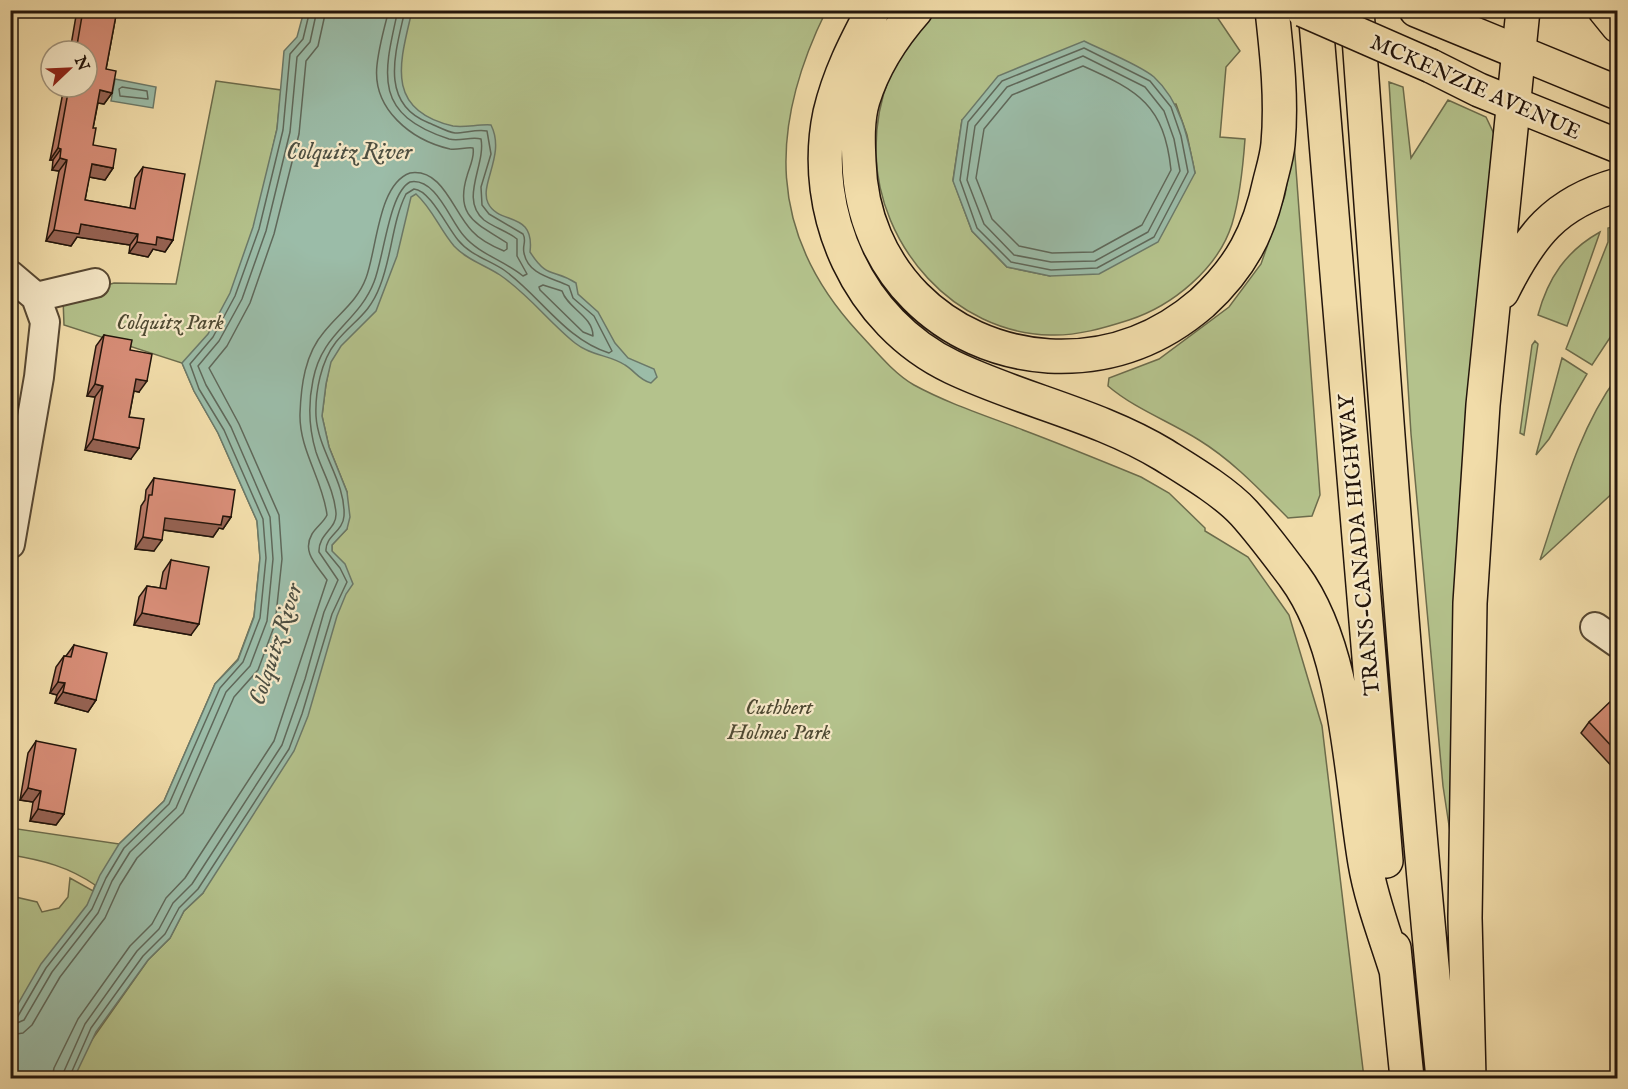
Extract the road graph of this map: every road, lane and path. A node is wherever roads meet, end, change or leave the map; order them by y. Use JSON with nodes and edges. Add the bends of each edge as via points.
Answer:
{"nodes":[{"id":1,"x":873,"y":10,"type":"edge"},
{"id":2,"x":916,"y":10,"type":"edge"},
{"id":3,"x":1272,"y":10,"type":"edge"},
{"id":4,"x":1303,"y":10,"type":"edge"},
{"id":5,"x":1315,"y":10,"type":"edge"},
{"id":6,"x":1357,"y":10,"type":"edge"},
{"id":7,"x":1523,"y":10,"type":"edge"},
{"id":8,"x":1605,"y":10,"type":"edge"},
{"id":9,"x":1422,"y":13,"type":"edge"},
{"id":10,"x":1617,"y":26,"type":"edge"},
{"id":11,"x":1520,"y":52,"type":"junction"},
{"id":12,"x":1617,"y":93,"type":"edge"},
{"id":13,"x":1515,"y":104,"type":"junction"},
{"id":14,"x":1617,"y":146,"type":"edge"},
{"id":15,"x":1617,"y":185,"type":"edge"},
{"id":16,"x":10,"y":275,"type":"edge"},
{"id":17,"x":95,"y":283,"type":"dead end"},
{"id":18,"x":36,"y":297,"type":"junction"},
{"id":19,"x":1493,"y":310,"type":"junction"},
{"id":20,"x":10,"y":544,"type":"edge"},
{"id":21,"x":1395,"y":970,"type":"junction"},
{"id":22,"x":1407,"y":1078,"type":"edge"},
{"id":23,"x":1443,"y":1078,"type":"edge"},
{"id":24,"x":1469,"y":1078,"type":"edge"}],
"edges":[{"from":1,"to":21,"type":"main road","via":[[845,62],[830,115],[826,174],[837,239],[863,292],[902,335],[951,367],[1117,430],[1163,454],[1242,510],[1297,579],[1324,631],[1339,692],[1366,867]]},
{"from":2,"to":3,"type":"main road","via":[[878,64],[862,101],[859,184],[872,232],[893,270],[919,302],[949,325],[1012,351],[1065,357],[1099,355],[1131,347],[1165,330],[1217,288],[1253,240],[1278,145],[1279,80]]},
{"from":4,"to":13,"type":"main road","name":"MCKENZIE AVENUE","bridge":true},
{"from":5,"to":21,"type":"main road","name":"TRANS-CANADA HIGHWAY"},
{"from":6,"to":23,"type":"main road","name":"TRANS-CANADA HIGHWAY","via":[[1403,644]]},
{"from":7,"to":11,"type":"main road"},
{"from":8,"to":10,"type":"main road"},
{"from":9,"to":11,"type":"main road","name":"MCKENZIE AVENUE"},
{"from":11,"to":12,"type":"main road","name":"MCKENZIE AVENUE"},
{"from":11,"to":13,"type":"main road"},
{"from":13,"to":14,"type":"main road","name":"MCKENZIE AVENUE"},
{"from":13,"to":19,"type":"main road"},
{"from":15,"to":19,"type":"main road","via":[[1561,209],[1540,229],[1521,254]]},
{"from":16,"to":18,"type":"street"},
{"from":17,"to":18,"type":"street"},
{"from":18,"to":20,"type":"street","via":[[45,322]]},
{"from":19,"to":24,"type":"main road","via":[[1469,627],[1465,918]]},
{"from":21,"to":22,"type":"main road","name":"TRANS-CANADA HIGHWAY"}]}
